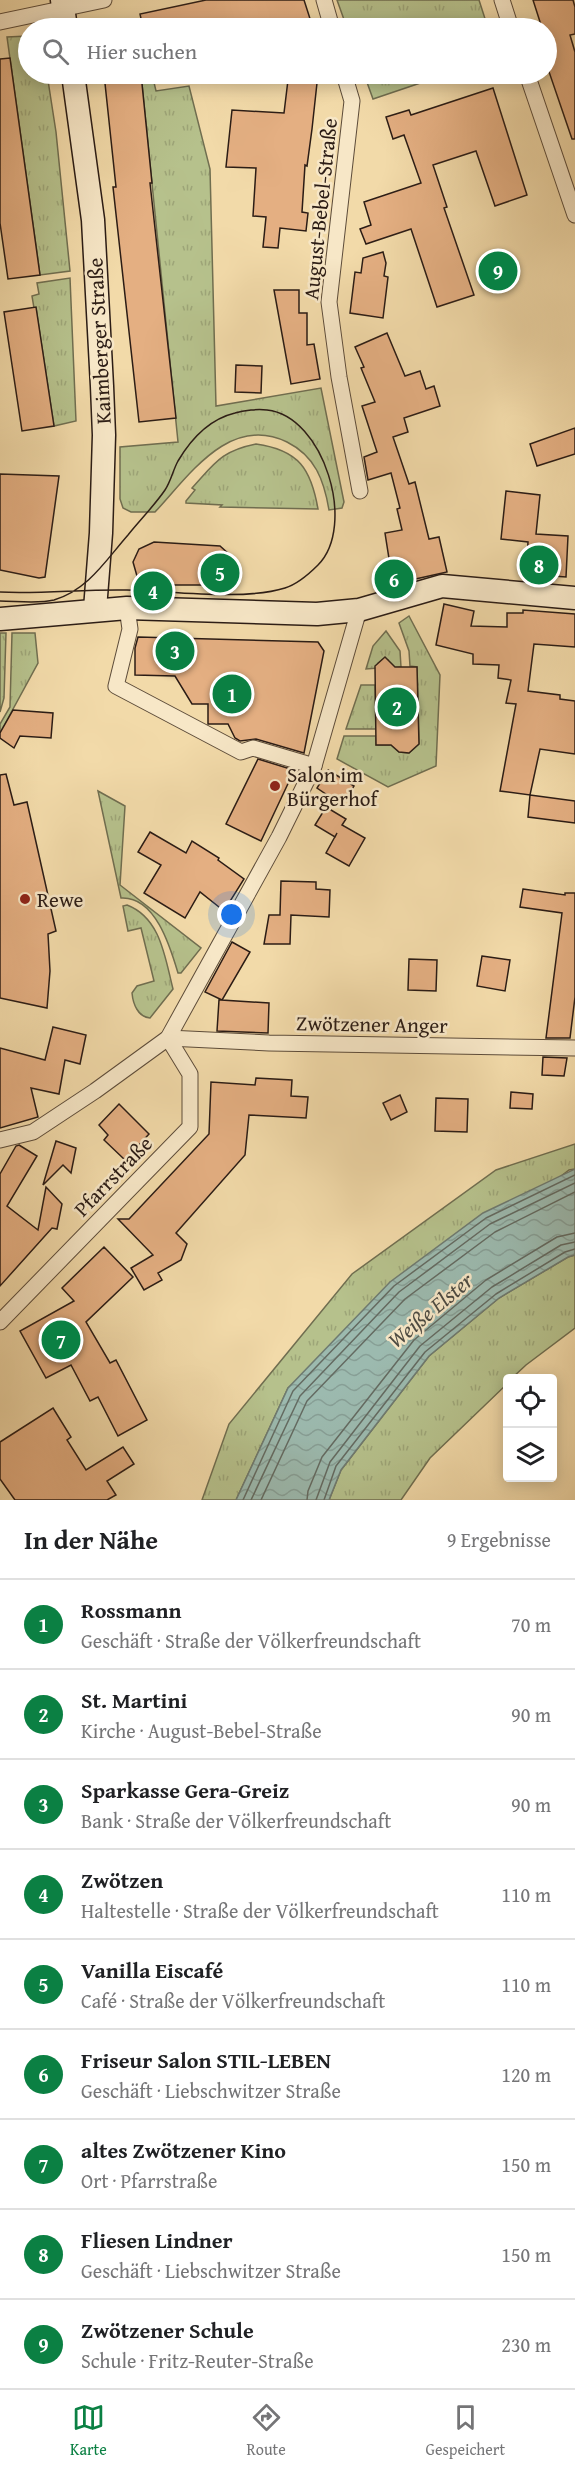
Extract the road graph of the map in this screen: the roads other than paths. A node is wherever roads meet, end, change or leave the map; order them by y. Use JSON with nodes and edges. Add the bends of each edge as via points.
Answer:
{"nodes":[{"id":1,"x":104,"y":0,"type":"edge"},
{"id":2,"x":324,"y":0,"type":"edge"},
{"id":3,"x":502,"y":0,"type":"edge"},
{"id":4,"x":64,"y":12,"type":"edge"},
{"id":5,"x":26,"y":18,"type":"edge"},
{"id":6,"x":329,"y":18,"type":"edge"},
{"id":7,"x":508,"y":18,"type":"edge"},
{"id":8,"x":18,"y":19,"type":"edge"},
{"id":9,"x":0,"y":22,"type":"edge"},
{"id":10,"x":74,"y":84,"type":"edge"},
{"id":11,"x":347,"y":84,"type":"edge"},
{"id":12,"x":530,"y":84,"type":"edge"},
{"id":13,"x":575,"y":215,"type":"edge"},
{"id":14,"x":360,"y":491,"type":"dead end"},
{"id":15,"x":575,"y":597,"type":"edge"},
{"id":16,"x":127,"y":608,"type":"junction"},
{"id":17,"x":95,"y":609,"type":"junction"},
{"id":18,"x":359,"y":610,"type":"junction"},
{"id":19,"x":0,"y":618,"type":"edge"},
{"id":20,"x":314,"y":766,"type":"junction"},
{"id":21,"x":168,"y":1038,"type":"junction"},
{"id":22,"x":575,"y":1048,"type":"edge"},
{"id":23,"x":0,"y":1140,"type":"edge"},
{"id":24,"x":0,"y":1322,"type":"edge"}],
"edges":[{"from":1,"to":4,"type":"street"},
{"from":2,"to":6,"type":"street"},
{"from":3,"to":7,"type":"street"},
{"from":4,"to":5,"type":"street"},
{"from":8,"to":9,"type":"street"},
{"from":10,"to":17,"type":"main road","name":"Kaimberger Straße","via":[[93,220],[104,435]]},
{"from":11,"to":14,"type":"street","name":"August-Bebel-Straße","via":[[352,101],[329,302]]},
{"from":12,"to":13,"type":"street"},
{"from":15,"to":18,"type":"main road","via":[[442,586]]},
{"from":16,"to":17,"type":"main road"},
{"from":16,"to":18,"type":"main road","via":[[317,614]]},
{"from":16,"to":20,"type":"street","via":[[130,629],[117,686],[241,752],[254,748]]},
{"from":17,"to":19,"type":"main road"},
{"from":18,"to":20,"type":"street"},
{"from":20,"to":21,"type":"street"},
{"from":21,"to":22,"type":"street","name":"Zwötzener Anger"},
{"from":21,"to":23,"type":"street","via":[[33,1132]]},
{"from":21,"to":24,"type":"street","name":"Pfarrstraße","via":[[190,1074],[190,1127]]}]}
